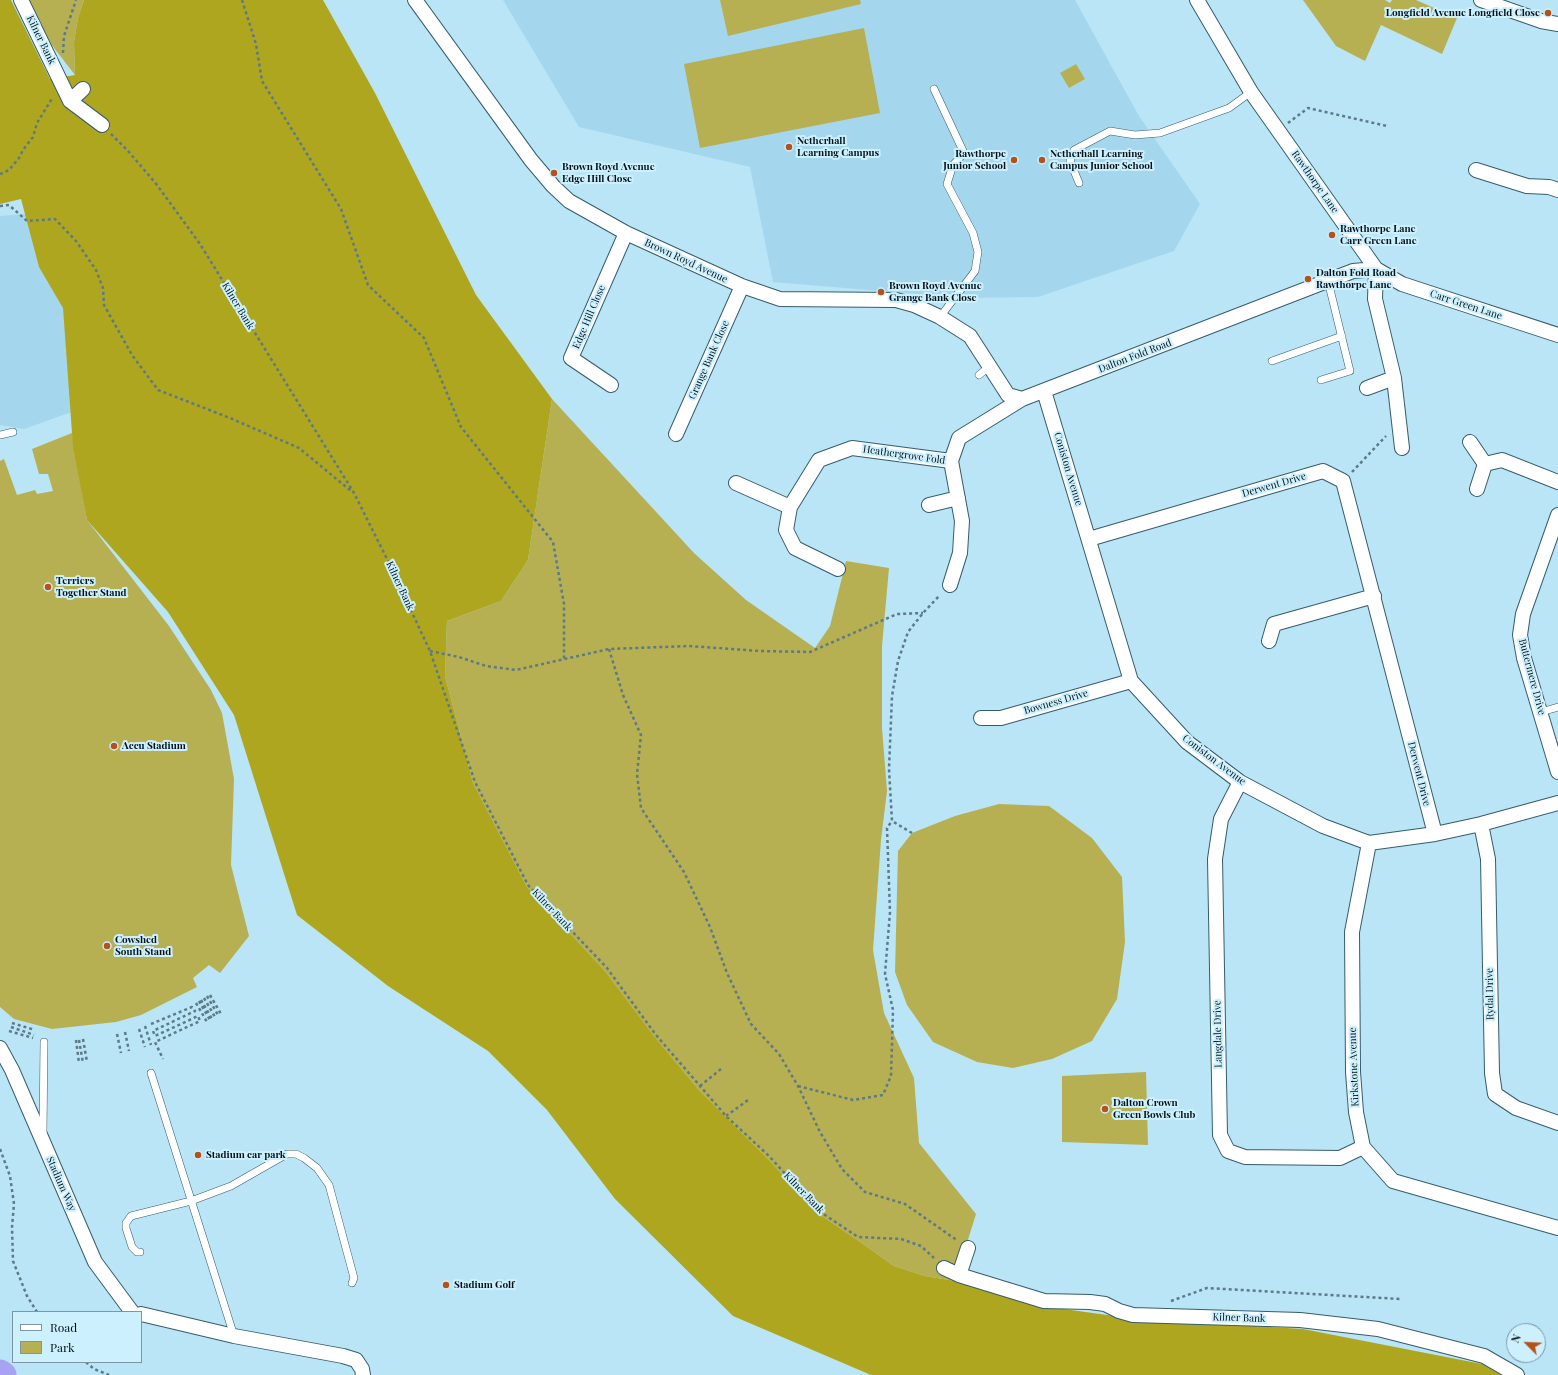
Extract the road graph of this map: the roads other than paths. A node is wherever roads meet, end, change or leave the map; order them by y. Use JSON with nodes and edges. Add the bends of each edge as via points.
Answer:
{"nodes":[{"id":1,"x":21,"y":0,"type":"edge"},
{"id":2,"x":415,"y":0,"type":"edge"},
{"id":3,"x":1197,"y":0,"type":"edge"},
{"id":4,"x":1481,"y":0,"type":"edge"},
{"id":5,"x":1558,"y":24,"type":"edge"},
{"id":6,"x":83,"y":89,"type":"dead end"},
{"id":7,"x":934,"y":90,"type":"dead end"},
{"id":8,"x":1250,"y":92,"type":"junction"},
{"id":9,"x":70,"y":101,"type":"junction"},
{"id":10,"x":102,"y":125,"type":"road end"},
{"id":11,"x":1476,"y":170,"type":"dead end"},
{"id":12,"x":1079,"y":183,"type":"dead end"},
{"id":13,"x":1558,"y":190,"type":"edge"},
{"id":14,"x":626,"y":233,"type":"junction"},
{"id":15,"x":1376,"y":269,"type":"junction"},
{"id":16,"x":1328,"y":281,"type":"junction"},
{"id":17,"x":742,"y":286,"type":"junction"},
{"id":18,"x":940,"y":316,"type":"junction"},
{"id":19,"x":1558,"y":335,"type":"edge"},
{"id":20,"x":1342,"y":336,"type":"junction"},
{"id":21,"x":1272,"y":361,"type":"dead end"},
{"id":22,"x":1394,"y":378,"type":"junction"},
{"id":23,"x":1321,"y":380,"type":"dead end"},
{"id":24,"x":611,"y":385,"type":"dead end"},
{"id":25,"x":1367,"y":388,"type":"dead end"},
{"id":26,"x":1044,"y":391,"type":"junction"},
{"id":27,"x":1022,"y":399,"type":"junction"},
{"id":28,"x":13,"y":432,"type":"dead end"},
{"id":29,"x":676,"y":434,"type":"dead end"},
{"id":30,"x":0,"y":435,"type":"edge"},
{"id":31,"x":1470,"y":442,"type":"dead end"},
{"id":32,"x":1402,"y":448,"type":"dead end"},
{"id":33,"x":951,"y":461,"type":"junction"},
{"id":34,"x":1485,"y":464,"type":"junction"},
{"id":35,"x":1558,"y":482,"type":"edge"},
{"id":36,"x":736,"y":483,"type":"dead end"},
{"id":37,"x":1477,"y":490,"type":"dead end"},
{"id":38,"x":958,"y":498,"type":"junction"},
{"id":39,"x":929,"y":505,"type":"dead end"},
{"id":40,"x":790,"y":508,"type":"junction"},
{"id":41,"x":1558,"y":515,"type":"edge"},
{"id":42,"x":1089,"y":539,"type":"junction"},
{"id":43,"x":838,"y":569,"type":"dead end"},
{"id":44,"x":950,"y":584,"type":"road end"},
{"id":45,"x":1374,"y":596,"type":"junction"},
{"id":46,"x":1269,"y":641,"type":"dead end"},
{"id":47,"x":1131,"y":680,"type":"junction"},
{"id":48,"x":1558,"y":707,"type":"edge"},
{"id":49,"x":1541,"y":712,"type":"junction"},
{"id":50,"x":981,"y":718,"type":"dead end"},
{"id":51,"x":1558,"y":772,"type":"edge"},
{"id":52,"x":1240,"y":782,"type":"junction"},
{"id":53,"x":1558,"y":803,"type":"edge"},
{"id":54,"x":1480,"y":824,"type":"junction"},
{"id":55,"x":1435,"y":834,"type":"junction"},
{"id":56,"x":1369,"y":843,"type":"junction"},
{"id":57,"x":44,"y":1042,"type":"dead end"},
{"id":58,"x":0,"y":1048,"type":"edge"},
{"id":59,"x":150,"y":1073,"type":"dead end"},
{"id":60,"x":1558,"y":1123,"type":"edge"},
{"id":61,"x":43,"y":1144,"type":"junction"},
{"id":62,"x":1363,"y":1147,"type":"junction"},
{"id":63,"x":191,"y":1201,"type":"junction"},
{"id":64,"x":1558,"y":1228,"type":"edge"},
{"id":65,"x":968,"y":1248,"type":"road end"},
{"id":66,"x":140,"y":1252,"type":"dead end"},
{"id":67,"x":944,"y":1268,"type":"road end"},
{"id":68,"x":959,"y":1275,"type":"junction"},
{"id":69,"x":352,"y":1283,"type":"dead end"},
{"id":70,"x":131,"y":1311,"type":"edge"},
{"id":71,"x":142,"y":1314,"type":"edge"},
{"id":72,"x":234,"y":1336,"type":"junction"},
{"id":73,"x":363,"y":1375,"type":"edge"},
{"id":74,"x":1516,"y":1375,"type":"edge"}],
"edges":[{"from":1,"to":9,"type":"street","name":"Kilner Bank"},
{"from":2,"to":14,"type":"street","name":"Brown Royd Avenue","via":[[526,154],[553,186],[575,204]]},
{"from":3,"to":8,"type":"street","name":"Rawthorpe Lane"},
{"from":4,"to":5,"type":"street","via":[[1541,21]]},
{"from":6,"to":9,"type":"street"},
{"from":7,"to":18,"type":"lane","via":[[964,153],[953,165],[947,184],[973,233],[978,252],[975,271]]},
{"from":8,"to":12,"type":"lane","via":[[1229,108],[1160,133],[1135,135],[1110,131],[1074,150],[1070,161]]},
{"from":8,"to":15,"type":"street","name":"Rawthorpe Lane"},
{"from":9,"to":10,"type":"street","name":"Kilner Bank"},
{"from":11,"to":13,"type":"street","via":[[1523,185]]},
{"from":14,"to":17,"type":"street","name":"Brown Royd Avenue"},
{"from":14,"to":24,"type":"street","name":"Edge Hill Close","via":[[572,358]]},
{"from":15,"to":16,"type":"street","name":"Dalton Fold Road","via":[[1353,271]]},
{"from":15,"to":19,"type":"street","name":"Carr Green Lane","via":[[1402,284]]},
{"from":15,"to":22,"type":"street","via":[[1375,299]]},
{"from":16,"to":20,"type":"lane"},
{"from":16,"to":26,"type":"street","name":"Dalton Fold Road"},
{"from":17,"to":18,"type":"street","name":"Brown Royd Avenue","via":[[780,299],[896,300]]},
{"from":17,"to":29,"type":"street","name":"Grange Bank Close"},
{"from":18,"to":27,"type":"street","name":"Brown Royd Avenue","via":[[970,336],[984,371],[1008,395]]},
{"from":20,"to":21,"type":"lane"},
{"from":20,"to":23,"type":"lane","via":[[1350,371]]},
{"from":22,"to":25,"type":"street"},
{"from":22,"to":32,"type":"street"},
{"from":26,"to":27,"type":"street","name":"Dalton Fold Road"},
{"from":26,"to":42,"type":"street","name":"Coniston Avenue"},
{"from":27,"to":33,"type":"street","name":"Dalton Fold Road","via":[[959,438]]},
{"from":28,"to":30,"type":"lane"},
{"from":31,"to":34,"type":"street"},
{"from":33,"to":38,"type":"street","name":"Dalton Fold Road"},
{"from":33,"to":40,"type":"street","name":"Heathergrove Fold","via":[[852,448],[819,460]]},
{"from":34,"to":35,"type":"street","via":[[1502,460]]},
{"from":34,"to":37,"type":"street"},
{"from":36,"to":40,"type":"street"},
{"from":38,"to":39,"type":"street"},
{"from":38,"to":44,"type":"street","name":"Dalton Fold Road","via":[[962,521],[960,553]]},
{"from":40,"to":43,"type":"street","name":"Heathergrove Fold","via":[[786,530],[795,548]]},
{"from":41,"to":49,"type":"street","name":"Buttermere Drive","via":[[1523,614],[1520,636],[1524,658]]},
{"from":42,"to":45,"type":"street","name":"Derwent Drive","via":[[1323,471],[1343,480]]},
{"from":42,"to":47,"type":"street","name":"Coniston Avenue"},
{"from":45,"to":46,"type":"street","via":[[1274,624]]},
{"from":45,"to":55,"type":"street","name":"Derwent Drive"},
{"from":47,"to":50,"type":"street","name":"Bowness Drive","via":[[1001,718]]},
{"from":47,"to":52,"type":"street","name":"Coniston Avenue","via":[[1187,742]]},
{"from":48,"to":49,"type":"lane"},
{"from":49,"to":51,"type":"street","name":"Buttermere Drive"},
{"from":52,"to":56,"type":"street","name":"Coniston Avenue","via":[[1323,826]]},
{"from":52,"to":62,"type":"street","name":"Langdale Drive","via":[[1220,819],[1215,859],[1220,1135],[1228,1151],[1245,1157],[1340,1158]]},
{"from":53,"to":54,"type":"street","name":"Coniston Avenue"},
{"from":54,"to":55,"type":"street","name":"Coniston Avenue"},
{"from":54,"to":60,"type":"street","name":"Rydal Drive","via":[[1488,858],[1492,1072],[1495,1094],[1516,1108]]},
{"from":55,"to":56,"type":"street","name":"Coniston Avenue"},
{"from":56,"to":62,"type":"street","name":"Kirkstone Avenue","via":[[1352,932],[1353,1072],[1356,1112]]},
{"from":57,"to":61,"type":"lane"},
{"from":58,"to":61,"type":"street","name":"Stadium Way"},
{"from":59,"to":63,"type":"lane"},
{"from":61,"to":70,"type":"street","name":"Stadium Way","via":[[95,1262]]},
{"from":62,"to":64,"type":"street","via":[[1393,1181]]},
{"from":63,"to":66,"type":"lane","via":[[128,1218],[126,1228],[132,1247]]},
{"from":63,"to":69,"type":"lane","via":[[232,1186],[287,1154],[296,1154],[304,1158],[317,1168],[329,1185],[354,1278]]},
{"from":63,"to":72,"type":"lane"},
{"from":65,"to":68,"type":"street"},
{"from":67,"to":68,"type":"street","name":"Kilner Bank"},
{"from":68,"to":74,"type":"street","name":"Kilner Bank","via":[[1044,1301],[1105,1304],[1133,1314],[1300,1320],[1378,1329],[1484,1356]]},
{"from":71,"to":72,"type":"street"},
{"from":72,"to":73,"type":"street","via":[[343,1356],[356,1360]]}]}
